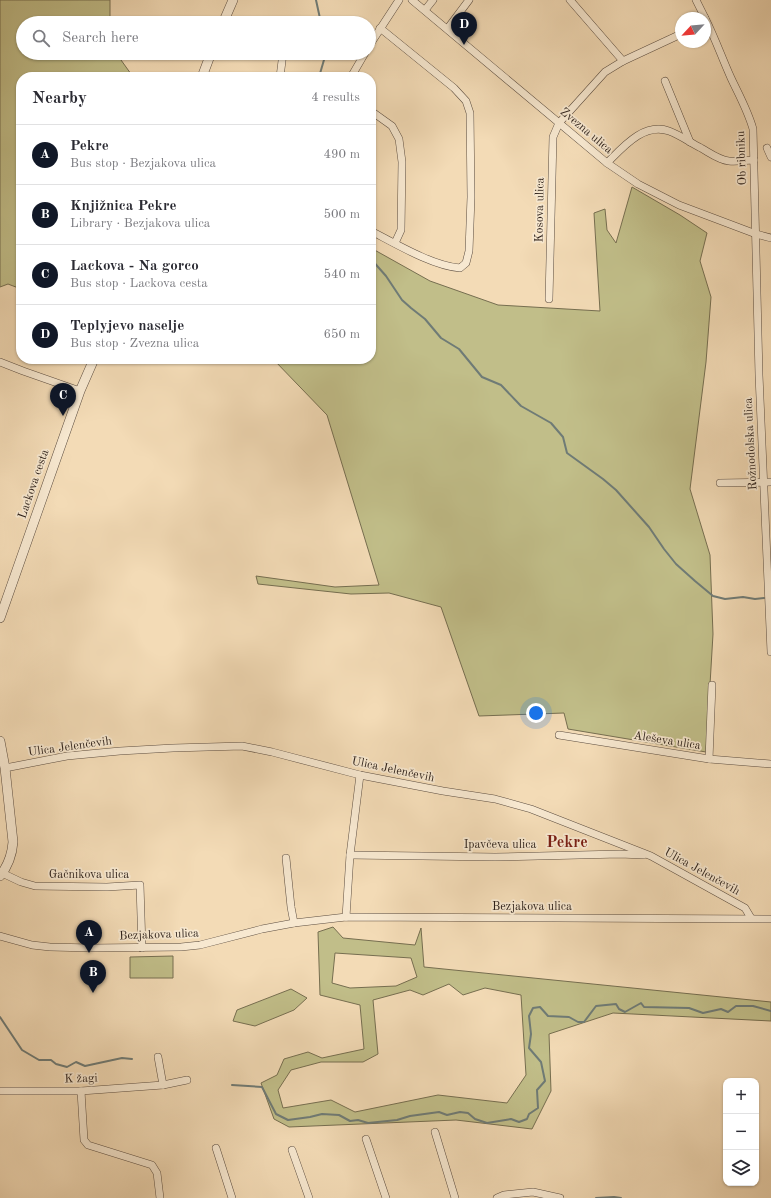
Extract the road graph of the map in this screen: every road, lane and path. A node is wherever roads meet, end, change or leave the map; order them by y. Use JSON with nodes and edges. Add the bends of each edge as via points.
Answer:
{"nodes":[{"id":1,"x":233,"y":0,"type":"edge"},
{"id":2,"x":400,"y":0,"type":"edge"},
{"id":3,"x":412,"y":0,"type":"edge"},
{"id":4,"x":433,"y":0,"type":"edge"},
{"id":5,"x":469,"y":0,"type":"edge"},
{"id":6,"x":570,"y":0,"type":"edge"},
{"id":7,"x":696,"y":0,"type":"edge"},
{"id":8,"x":425,"y":10,"type":"junction"},
{"id":9,"x":701,"y":12,"type":"edge"},
{"id":10,"x":226,"y":16,"type":"edge"},
{"id":11,"x":380,"y":28,"type":"junction"},
{"id":12,"x":448,"y":28,"type":"junction"},
{"id":13,"x":711,"y":33,"type":"edge"},
{"id":14,"x":376,"y":35,"type":"edge"},
{"id":15,"x":675,"y":37,"type":"edge"},
{"id":16,"x":208,"y":60,"type":"edge"},
{"id":17,"x":282,"y":60,"type":"edge"},
{"id":18,"x":361,"y":60,"type":"edge"},
{"id":19,"x":623,"y":61,"type":"junction"},
{"id":20,"x":204,"y":72,"type":"edge"},
{"id":21,"x":281,"y":72,"type":"edge"},
{"id":22,"x":354,"y":72,"type":"edge"},
{"id":23,"x":665,"y":81,"type":"dead end"},
{"id":24,"x":376,"y":115,"type":"edge"},
{"id":25,"x":559,"y":123,"type":"junction"},
{"id":26,"x":690,"y":142,"type":"junction"},
{"id":27,"x":767,"y":148,"type":"dead end"},
{"id":28,"x":771,"y":157,"type":"edge"},
{"id":29,"x":754,"y":160,"type":"junction"},
{"id":30,"x":608,"y":163,"type":"junction"},
{"id":31,"x":376,"y":234,"type":"edge"},
{"id":32,"x":756,"y":234,"type":"junction"},
{"id":33,"x":771,"y":238,"type":"edge"},
{"id":34,"x":395,"y":243,"type":"junction"},
{"id":35,"x":549,"y":299,"type":"dead end"},
{"id":36,"x":0,"y":362,"type":"edge"},
{"id":37,"x":92,"y":364,"type":"edge"},
{"id":38,"x":80,"y":392,"type":"junction"},
{"id":39,"x":768,"y":482,"type":"edge"},
{"id":40,"x":720,"y":483,"type":"dead end"},
{"id":41,"x":770,"y":588,"type":"edge"},
{"id":42,"x":770,"y":608,"type":"edge"},
{"id":43,"x":0,"y":618,"type":"edge"},
{"id":44,"x":771,"y":652,"type":"edge"},
{"id":45,"x":712,"y":685,"type":"dead end"},
{"id":46,"x":559,"y":735,"type":"dead end"},
{"id":47,"x":0,"y":741,"type":"edge"},
{"id":48,"x":709,"y":759,"type":"junction"},
{"id":49,"x":771,"y":764,"type":"edge"},
{"id":50,"x":6,"y":768,"type":"junction"},
{"id":51,"x":360,"y":775,"type":"junction"},
{"id":52,"x":350,"y":855,"type":"junction"},
{"id":53,"x":651,"y":856,"type":"junction"},
{"id":54,"x":286,"y":858,"type":"dead end"},
{"id":55,"x":1,"y":875,"type":"edge"},
{"id":56,"x":346,"y":918,"type":"junction"},
{"id":57,"x":751,"y":918,"type":"junction"},
{"id":58,"x":771,"y":919,"type":"edge"},
{"id":59,"x":294,"y":923,"type":"junction"},
{"id":60,"x":0,"y":936,"type":"edge"},
{"id":61,"x":142,"y":948,"type":"junction"},
{"id":62,"x":158,"y":1057,"type":"dead end"},
{"id":63,"x":187,"y":1080,"type":"dead end"},
{"id":64,"x":163,"y":1085,"type":"junction"},
{"id":65,"x":0,"y":1091,"type":"edge"},
{"id":66,"x":81,"y":1091,"type":"junction"},
{"id":67,"x":435,"y":1132,"type":"dead end"},
{"id":68,"x":366,"y":1139,"type":"dead end"},
{"id":69,"x":216,"y":1148,"type":"dead end"},
{"id":70,"x":292,"y":1150,"type":"dead end"},
{"id":71,"x":160,"y":1198,"type":"edge"},
{"id":72,"x":232,"y":1198,"type":"edge"},
{"id":73,"x":309,"y":1198,"type":"edge"},
{"id":74,"x":386,"y":1198,"type":"edge"},
{"id":75,"x":455,"y":1198,"type":"edge"},
{"id":76,"x":497,"y":1198,"type":"edge"},
{"id":77,"x":560,"y":1198,"type":"edge"}],
"edges":[{"from":1,"to":10,"type":"street"},
{"from":2,"to":11,"type":"street"},
{"from":3,"to":8,"type":"street","name":"Zvezna ulica"},
{"from":4,"to":8,"type":"street"},
{"from":5,"to":12,"type":"street"},
{"from":6,"to":19,"type":"street"},
{"from":7,"to":9,"type":"street","name":"Ob ribniku"},
{"from":8,"to":12,"type":"street","name":"Zvezna ulica"},
{"from":11,"to":14,"type":"street"},
{"from":11,"to":34,"type":"street","via":[[454,88],[466,101],[470,113],[469,250],[466,263],[460,268],[450,267]]},
{"from":12,"to":25,"type":"street","name":"Zvezna ulica"},
{"from":13,"to":29,"type":"street","name":"Ob ribniku","via":[[749,114],[753,129]]},
{"from":15,"to":19,"type":"street"},
{"from":16,"to":20,"type":"street"},
{"from":17,"to":21,"type":"street"},
{"from":18,"to":22,"type":"street"},
{"from":19,"to":25,"type":"street","via":[[605,72]]},
{"from":23,"to":26,"type":"street"},
{"from":24,"to":34,"type":"street","via":[[392,126],[399,139],[402,162],[401,230]]},
{"from":25,"to":30,"type":"street","name":"Zvezna ulica"},
{"from":25,"to":35,"type":"street","name":"Kosova ulica","via":[[553,137]]},
{"from":26,"to":29,"type":"street","via":[[716,157],[729,161]]},
{"from":26,"to":30,"type":"street","via":[[670,131],[651,130],[636,137]]},
{"from":27,"to":28,"type":"street","name":"Ob ribniku"},
{"from":29,"to":32,"type":"street","name":"Ob ribniku"},
{"from":30,"to":32,"type":"street","name":"Zvezna ulica","via":[[638,184],[679,205]]},
{"from":31,"to":34,"type":"street"},
{"from":32,"to":33,"type":"street","name":"Zvezna ulica"},
{"from":32,"to":39,"type":"street","name":"Rožnodolska ulica","via":[[759,375]]},
{"from":36,"to":38,"type":"street"},
{"from":37,"to":38,"type":"street","name":"Lackova cesta"},
{"from":38,"to":43,"type":"street","name":"Lackova cesta"},
{"from":39,"to":40,"type":"street"},
{"from":39,"to":41,"type":"street","name":"Rožnodolska ulica"},
{"from":41,"to":42,"type":"street","name":"Rožnodolska ulica"},
{"from":42,"to":44,"type":"street","name":"Rožnodolska ulica"},
{"from":45,"to":48,"type":"street"},
{"from":46,"to":48,"type":"street","name":"Aleševa ulica"},
{"from":47,"to":50,"type":"street"},
{"from":48,"to":49,"type":"street","name":"Aleševa ulica"},
{"from":50,"to":51,"type":"street","name":"Ulica Jelenčevih","via":[[67,756],[120,751],[242,746]]},
{"from":50,"to":55,"type":"street","via":[[13,842],[12,854]]},
{"from":51,"to":52,"type":"street"},
{"from":51,"to":53,"type":"street","name":"Ulica Jelenčevih","via":[[502,801],[531,809]]},
{"from":52,"to":53,"type":"street","name":"Ipavčeva ulica"},
{"from":52,"to":56,"type":"street"},
{"from":53,"to":57,"type":"street","name":"Ulica Jelenčevih","via":[[745,908]]},
{"from":54,"to":59,"type":"street"},
{"from":55,"to":61,"type":"street","name":"Gačnikova ulica","via":[[35,886],[140,886]]},
{"from":56,"to":57,"type":"street","name":"Bezjakova ulica"},
{"from":56,"to":59,"type":"street","name":"Bezjakova ulica"},
{"from":57,"to":58,"type":"street","name":"Bezjakova ulica"},
{"from":59,"to":61,"type":"street","name":"Bezjakova ulica","via":[[200,946]]},
{"from":60,"to":61,"type":"street","name":"Bezjakova ulica","via":[[50,947]]},
{"from":62,"to":64,"type":"street"},
{"from":63,"to":64,"type":"street","name":"K žagi"},
{"from":64,"to":66,"type":"street","name":"K žagi"},
{"from":65,"to":66,"type":"street","name":"K žagi"},
{"from":66,"to":71,"type":"street","via":[[84,1140],[88,1146],[152,1165],[157,1173]]},
{"from":67,"to":75,"type":"street"},
{"from":68,"to":74,"type":"street"},
{"from":69,"to":72,"type":"street"},
{"from":70,"to":73,"type":"street"},
{"from":76,"to":77,"type":"street","via":[[533,1192]]}]}
